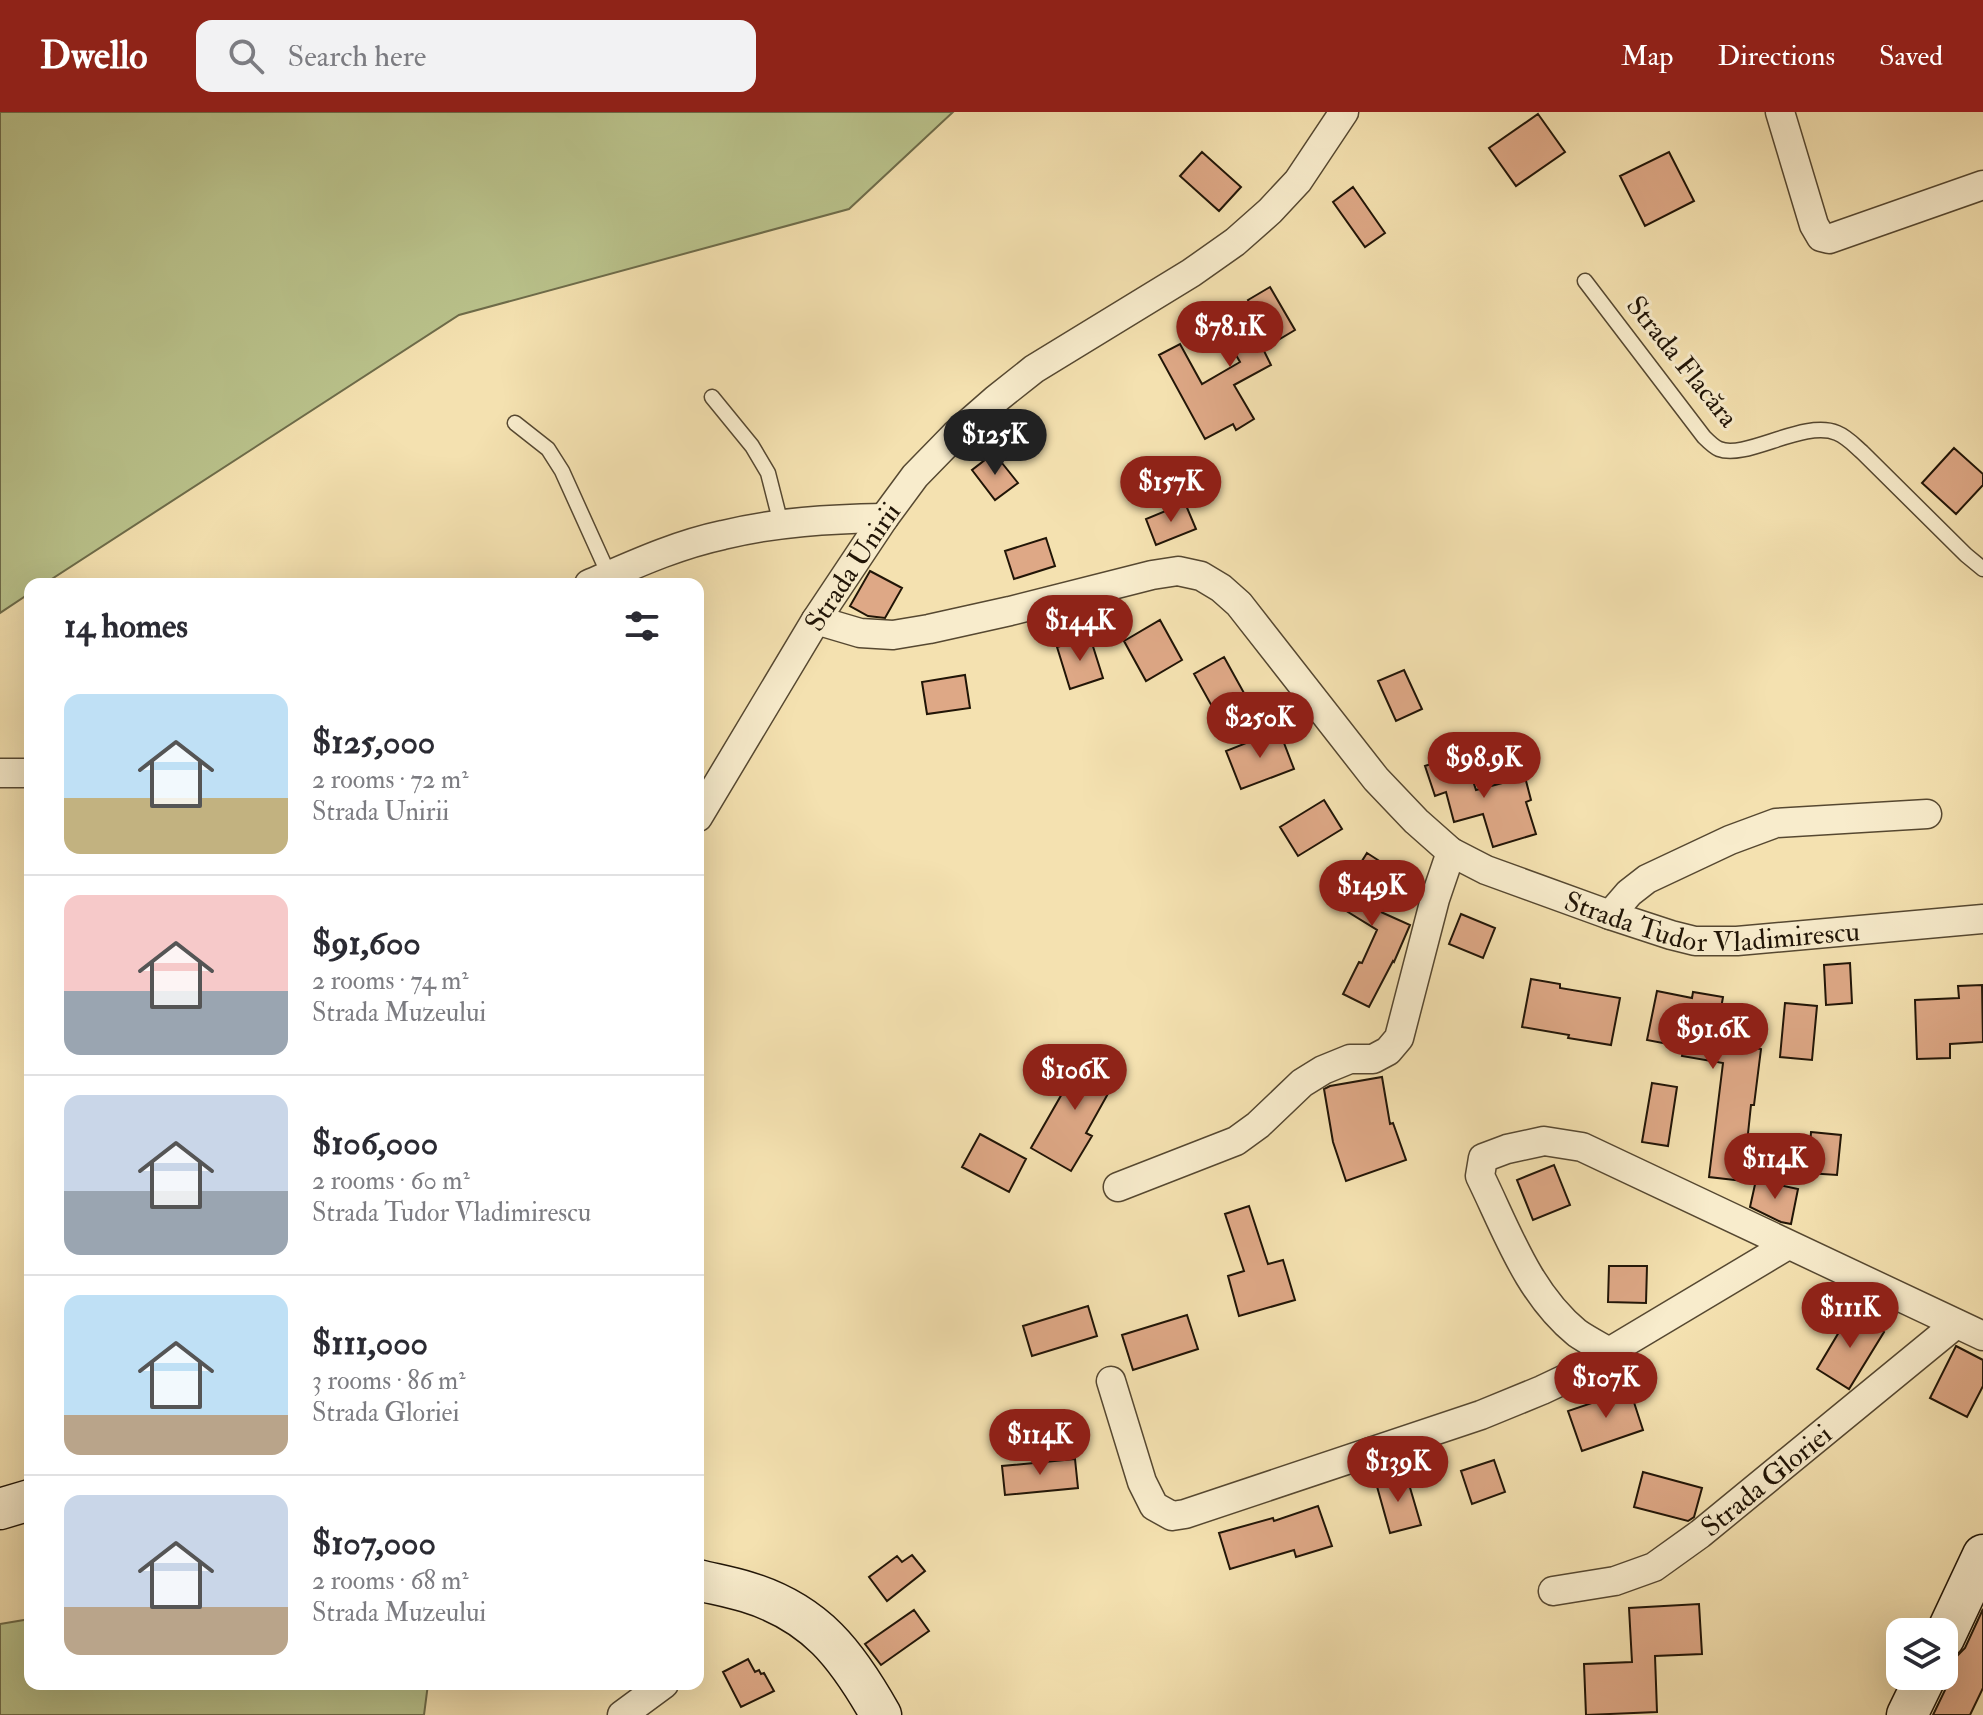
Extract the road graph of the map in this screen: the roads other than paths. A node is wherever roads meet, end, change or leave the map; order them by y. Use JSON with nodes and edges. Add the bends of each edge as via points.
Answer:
{"nodes":[{"id":1,"x":1344,"y":112,"type":"edge"},
{"id":2,"x":1780,"y":112,"type":"edge"},
{"id":3,"x":1983,"y":185,"type":"edge"},
{"id":4,"x":1585,"y":281,"type":"dead end"},
{"id":5,"x":712,"y":397,"type":"dead end"},
{"id":6,"x":515,"y":423,"type":"dead end"},
{"id":7,"x":884,"y":518,"type":"junction"},
{"id":8,"x":781,"y":524,"type":"junction"},
{"id":9,"x":1983,"y":569,"type":"edge"},
{"id":10,"x":598,"y":578,"type":"edge"},
{"id":11,"x":604,"y":578,"type":"edge"},
{"id":12,"x":816,"y":620,"type":"junction"},
{"id":13,"x":0,"y":773,"type":"edge"},
{"id":14,"x":24,"y":773,"type":"edge"},
{"id":15,"x":704,"y":807,"type":"edge"},
{"id":16,"x":1927,"y":814,"type":"dead end"},
{"id":17,"x":1451,"y":852,"type":"junction"},
{"id":18,"x":1610,"y":915,"type":"junction"},
{"id":19,"x":1983,"y":919,"type":"edge"},
{"id":20,"x":1118,"y":1187,"type":"dead end"},
{"id":21,"x":1788,"y":1245,"type":"junction"},
{"id":22,"x":1956,"y":1324,"type":"junction"},
{"id":23,"x":1983,"y":1336,"type":"edge"},
{"id":24,"x":1609,"y":1352,"type":"junction"},
{"id":25,"x":1111,"y":1381,"type":"dead end"},
{"id":26,"x":24,"y":1502,"type":"edge"},
{"id":27,"x":0,"y":1509,"type":"edge"},
{"id":28,"x":1983,"y":1555,"type":"edge"},
{"id":29,"x":704,"y":1581,"type":"edge"},
{"id":30,"x":1553,"y":1591,"type":"dead end"},
{"id":31,"x":1953,"y":1618,"type":"edge"},
{"id":32,"x":656,"y":1690,"type":"edge"},
{"id":33,"x":1919,"y":1690,"type":"edge"},
{"id":34,"x":622,"y":1715,"type":"edge"},
{"id":35,"x":881,"y":1715,"type":"edge"},
{"id":36,"x":1907,"y":1715,"type":"edge"}],
"edges":[{"from":1,"to":7,"type":"street","name":"Strada Unirii","via":[[1298,181],[1235,242],[1034,369],[955,435]]},
{"from":2,"to":3,"type":"street","via":[[1821,237],[1829,239]]},
{"from":4,"to":9,"type":"lane","name":"Strada Flacăra","via":[[1718,449],[1733,451],[1806,431],[1834,431]]},
{"from":5,"to":8,"type":"lane","via":[[768,473]]},
{"from":6,"to":10,"type":"lane","via":[[548,449],[562,471]]},
{"from":7,"to":8,"type":"street"},
{"from":7,"to":12,"type":"street","name":"Strada Unirii"},
{"from":8,"to":11,"type":"street","via":[[720,535]]},
{"from":12,"to":15,"type":"street","name":"Strada Unirii"},
{"from":12,"to":17,"type":"street","name":"Strada Tudor Vladimirescu","via":[[860,633],[893,635],[1152,575],[1178,571],[1201,576],[1239,604],[1376,779]]},
{"from":13,"to":14,"type":"street"},
{"from":16,"to":18,"type":"street","via":[[1776,823],[1647,879]]},
{"from":17,"to":18,"type":"street","name":"Strada Tudor Vladimirescu"},
{"from":17,"to":20,"type":"street","via":[[1399,1038],[1388,1051],[1323,1070],[1236,1141]]},
{"from":18,"to":19,"type":"street","name":"Strada Tudor Vladimirescu","via":[[1711,942]]},
{"from":21,"to":22,"type":"street"},
{"from":21,"to":24,"type":"street"},
{"from":21,"to":24,"type":"street","via":[[1582,1147],[1544,1141],[1483,1158],[1480,1176],[1531,1281],[1579,1334]]},
{"from":22,"to":23,"type":"street"},
{"from":22,"to":30,"type":"street","name":"Strada Gloriei","via":[[1654,1567],[1615,1581]]},
{"from":24,"to":25,"type":"street","via":[[1578,1373],[1481,1415],[1172,1516],[1154,1506],[1142,1482]]},
{"from":26,"to":27,"type":"main road"},
{"from":28,"to":31,"type":"main road"},
{"from":29,"to":35,"type":"main road","via":[[748,1592],[803,1618],[839,1651]]},
{"from":32,"to":34,"type":"street"},
{"from":33,"to":36,"type":"main road"}]}
